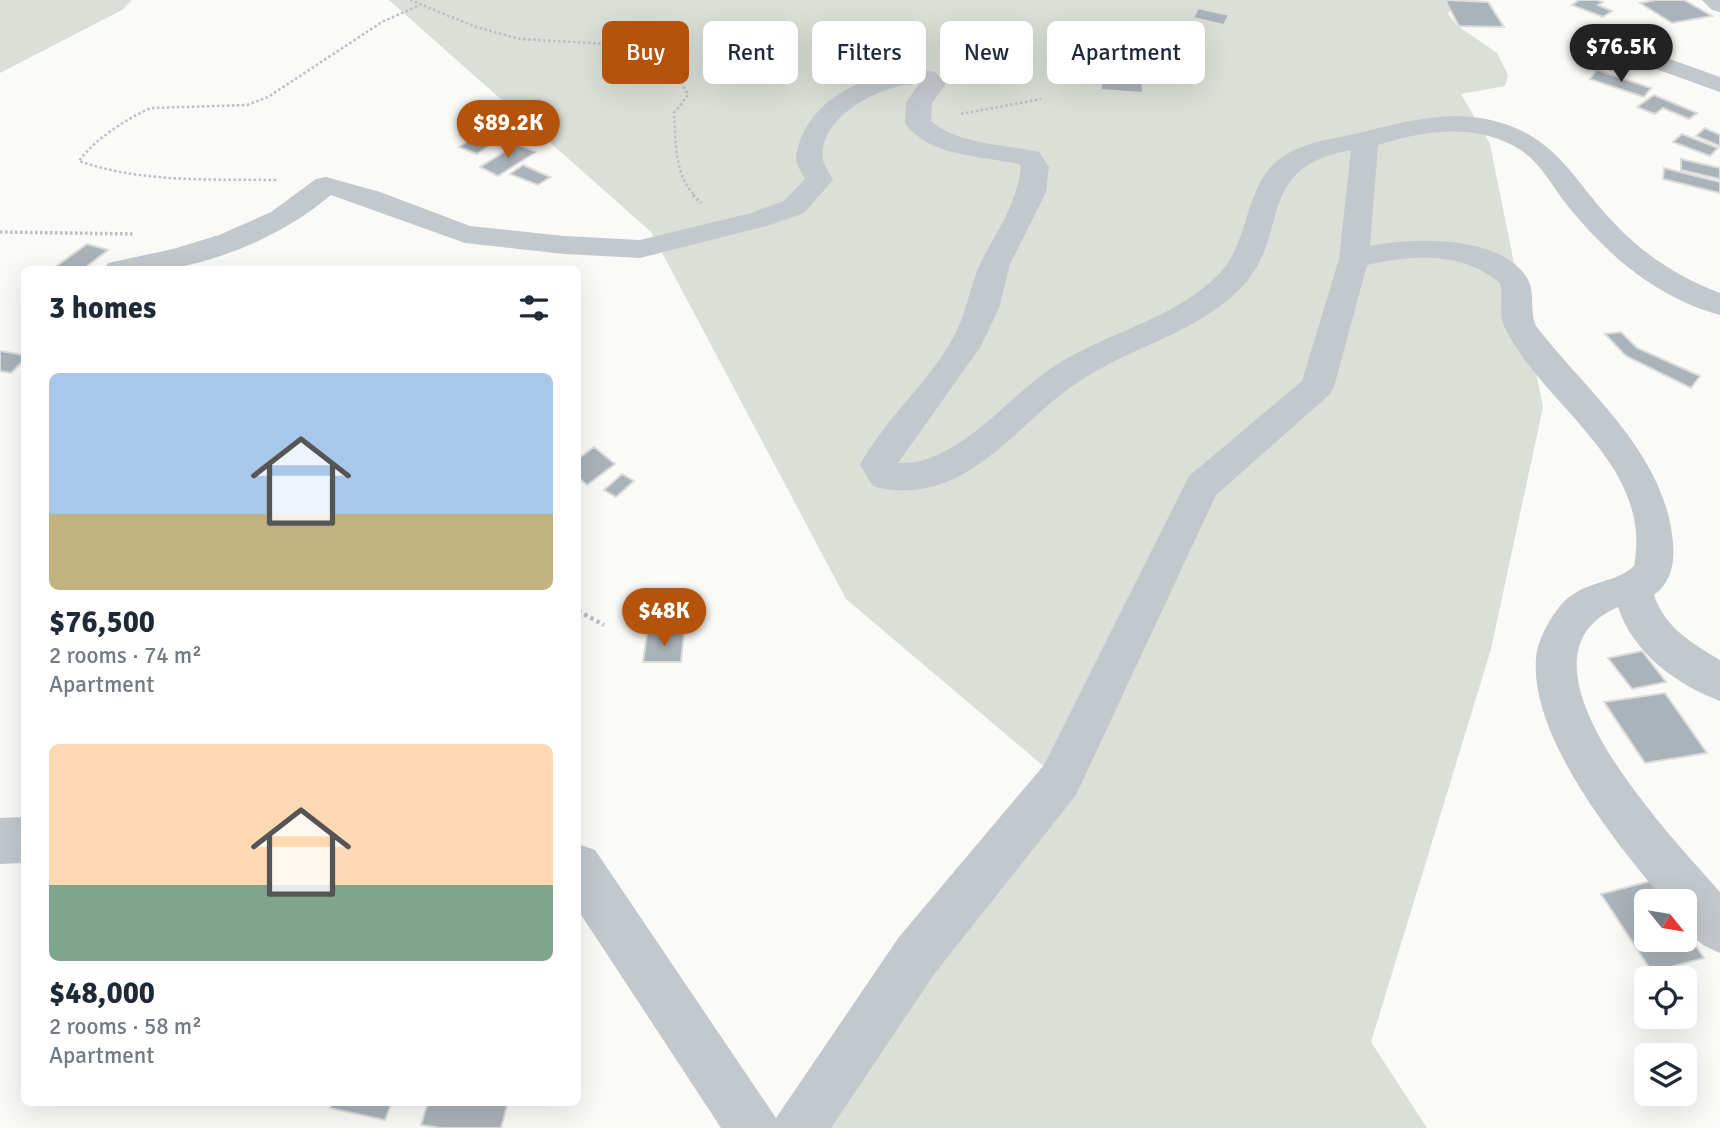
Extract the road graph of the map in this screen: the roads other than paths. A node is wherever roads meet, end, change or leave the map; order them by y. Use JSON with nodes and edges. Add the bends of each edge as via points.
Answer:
{"nodes":[{"id":1,"x":1713,"y":0,"type":"edge"},
{"id":2,"x":1720,"y":5,"type":"edge"},
{"id":3,"x":1594,"y":38,"type":"dead end"},
{"id":4,"x":1720,"y":85,"type":"edge"},
{"id":5,"x":1365,"y":140,"type":"junction"},
{"id":6,"x":1354,"y":259,"type":"junction"},
{"id":7,"x":137,"y":266,"type":"edge"},
{"id":8,"x":1720,"y":304,"type":"edge"},
{"id":9,"x":1632,"y":589,"type":"junction"},
{"id":10,"x":1720,"y":682,"type":"edge"},
{"id":11,"x":21,"y":840,"type":"edge"},
{"id":12,"x":0,"y":841,"type":"edge"},
{"id":13,"x":581,"y":872,"type":"edge"},
{"id":14,"x":1720,"y":929,"type":"edge"},
{"id":15,"x":753,"y":1128,"type":"edge"},
{"id":16,"x":799,"y":1128,"type":"edge"}],
"edges":[{"from":1,"to":2,"type":"street"},
{"from":3,"to":4,"type":"street"},
{"from":5,"to":6,"type":"street"},
{"from":5,"to":7,"type":"street","via":[[1331,145],[1282,172],[1243,263],[1202,302],[1146,336],[1066,373],[982,446],[934,471],[904,480],[886,476],[878,465],[965,346],[984,309],[995,264],[1032,192],[1035,167],[1029,158],[927,134],[918,123],[919,102],[933,84],[926,76],[911,74],[858,93],[833,109],[815,130],[809,159],[819,180],[794,207],[640,249],[465,234],[326,185],[306,204],[277,220],[209,248]]},
{"from":5,"to":8,"type":"street","via":[[1394,130],[1460,123],[1494,129],[1532,146],[1619,246],[1659,277]]},
{"from":6,"to":9,"type":"street","via":[[1400,247],[1440,248],[1498,268],[1513,279],[1523,331],[1596,416],[1635,473],[1653,519],[1655,560],[1649,579]]},
{"from":6,"to":16,"type":"street","via":[[1317,387],[1202,486],[1060,780],[917,955]]},
{"from":9,"to":10,"type":"street","via":[[1642,619],[1667,649]]},
{"from":9,"to":14,"type":"street","via":[[1601,597],[1574,616],[1557,654],[1563,703],[1578,748]]},
{"from":11,"to":12,"type":"street"},
{"from":13,"to":15,"type":"street"}]}
